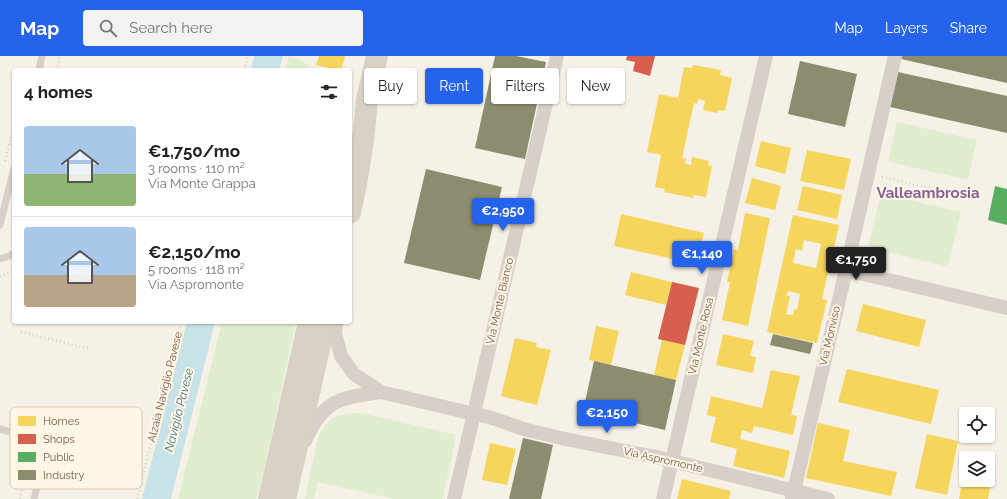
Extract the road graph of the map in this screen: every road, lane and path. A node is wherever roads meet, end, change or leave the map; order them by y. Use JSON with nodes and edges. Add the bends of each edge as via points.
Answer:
{"nodes":[{"id":1,"x":42,"y":56,"type":"edge"},
{"id":2,"x":60,"y":56,"type":"edge"},
{"id":3,"x":248,"y":56,"type":"edge"},
{"id":4,"x":377,"y":56,"type":"edge"},
{"id":5,"x":557,"y":56,"type":"edge"},
{"id":6,"x":766,"y":56,"type":"edge"},
{"id":7,"x":894,"y":56,"type":"edge"},
{"id":8,"x":39,"y":68,"type":"edge"},
{"id":9,"x":57,"y":68,"type":"edge"},
{"id":10,"x":245,"y":68,"type":"edge"},
{"id":11,"x":374,"y":68,"type":"edge"},
{"id":12,"x":365,"y":104,"type":"edge"},
{"id":13,"x":367,"y":104,"type":"edge"},
{"id":14,"x":12,"y":133,"type":"edge"},
{"id":15,"x":352,"y":136,"type":"edge"},
{"id":16,"x":9,"y":144,"type":"junction"},
{"id":17,"x":12,"y":145,"type":"edge"},
{"id":18,"x":4,"y":165,"type":"dead end"},
{"id":19,"x":868,"y":173,"type":"junction"},
{"id":20,"x":11,"y":195,"type":"edge"},
{"id":21,"x":974,"y":198,"type":"dead end"},
{"id":22,"x":352,"y":204,"type":"edge"},
{"id":23,"x":0,"y":225,"type":"edge"},
{"id":24,"x":12,"y":254,"type":"edge"},
{"id":25,"x":0,"y":259,"type":"edge"},
{"id":26,"x":846,"y":270,"type":"junction"},
{"id":27,"x":12,"y":272,"type":"edge"},
{"id":28,"x":0,"y":276,"type":"edge"},
{"id":29,"x":1007,"y":308,"type":"edge"},
{"id":30,"x":181,"y":324,"type":"edge"},
{"id":31,"x":309,"y":324,"type":"edge"},
{"id":32,"x":325,"y":324,"type":"edge"},
{"id":33,"x":336,"y":324,"type":"edge"},
{"id":34,"x":21,"y":332,"type":"dead end"},
{"id":35,"x":91,"y":349,"type":"dead end"},
{"id":36,"x":382,"y":392,"type":"junction"},
{"id":37,"x":474,"y":414,"type":"junction"},
{"id":38,"x":0,"y":429,"type":"edge"},
{"id":39,"x":10,"y":432,"type":"edge"},
{"id":40,"x":671,"y":461,"type":"junction"},
{"id":41,"x":142,"y":479,"type":"edge"},
{"id":42,"x":23,"y":489,"type":"edge"},
{"id":43,"x":37,"y":489,"type":"edge"},
{"id":44,"x":139,"y":489,"type":"edge"},
{"id":45,"x":793,"y":495,"type":"edge"},
{"id":46,"x":20,"y":499,"type":"edge"},
{"id":47,"x":34,"y":499,"type":"edge"},
{"id":48,"x":137,"y":499,"type":"edge"},
{"id":49,"x":269,"y":499,"type":"edge"},
{"id":50,"x":285,"y":499,"type":"edge"},
{"id":51,"x":293,"y":499,"type":"edge"},
{"id":52,"x":454,"y":499,"type":"edge"},
{"id":53,"x":663,"y":499,"type":"edge"},
{"id":54,"x":828,"y":499,"type":"edge"}],
"edges":[{"from":1,"to":8,"type":"lane"},
{"from":2,"to":9,"type":"path"},
{"from":3,"to":10,"type":"path"},
{"from":4,"to":11,"type":"main road"},
{"from":5,"to":37,"type":"street","name":"Via Monte Bianco"},
{"from":6,"to":40,"type":"street","name":"Via Monte Rosa"},
{"from":7,"to":19,"type":"street","name":"Via Monviso"},
{"from":12,"to":15,"type":"main road"},
{"from":13,"to":22,"type":"main road"},
{"from":14,"to":16,"type":"path"},
{"from":16,"to":17,"type":"path"},
{"from":16,"to":18,"type":"path"},
{"from":19,"to":21,"type":"path"},
{"from":19,"to":26,"type":"street","name":"Via Monviso"},
{"from":20,"to":23,"type":"lane"},
{"from":24,"to":25,"type":"lane"},
{"from":26,"to":29,"type":"street"},
{"from":26,"to":45,"type":"street","name":"Via Monviso"},
{"from":27,"to":28,"type":"path"},
{"from":30,"to":41,"type":"path","name":"Alzaia Naviglio Pavese"},
{"from":31,"to":49,"type":"main road"},
{"from":32,"to":50,"type":"main road"},
{"from":33,"to":36,"type":"street","via":[[335,333],[341,356],[354,374]]},
{"from":34,"to":35,"type":"path"},
{"from":36,"to":37,"type":"street","name":"Via Aspromonte"},
{"from":36,"to":51,"type":"street","via":[[340,400],[319,416],[312,425],[305,443]]},
{"from":37,"to":40,"type":"street","name":"Via Aspromonte","via":[[527,430]]},
{"from":37,"to":52,"type":"street","name":"Via Monte Bianco"},
{"from":38,"to":39,"type":"lane"},
{"from":40,"to":45,"type":"street","name":"Via Aspromonte"},
{"from":40,"to":53,"type":"street","name":"Via Monte Rosa"},
{"from":42,"to":46,"type":"path"},
{"from":43,"to":47,"type":"lane"},
{"from":44,"to":48,"type":"path","name":"Alzaia Naviglio Pavese"},
{"from":45,"to":54,"type":"street","name":"Via Aspromonte"}]}
